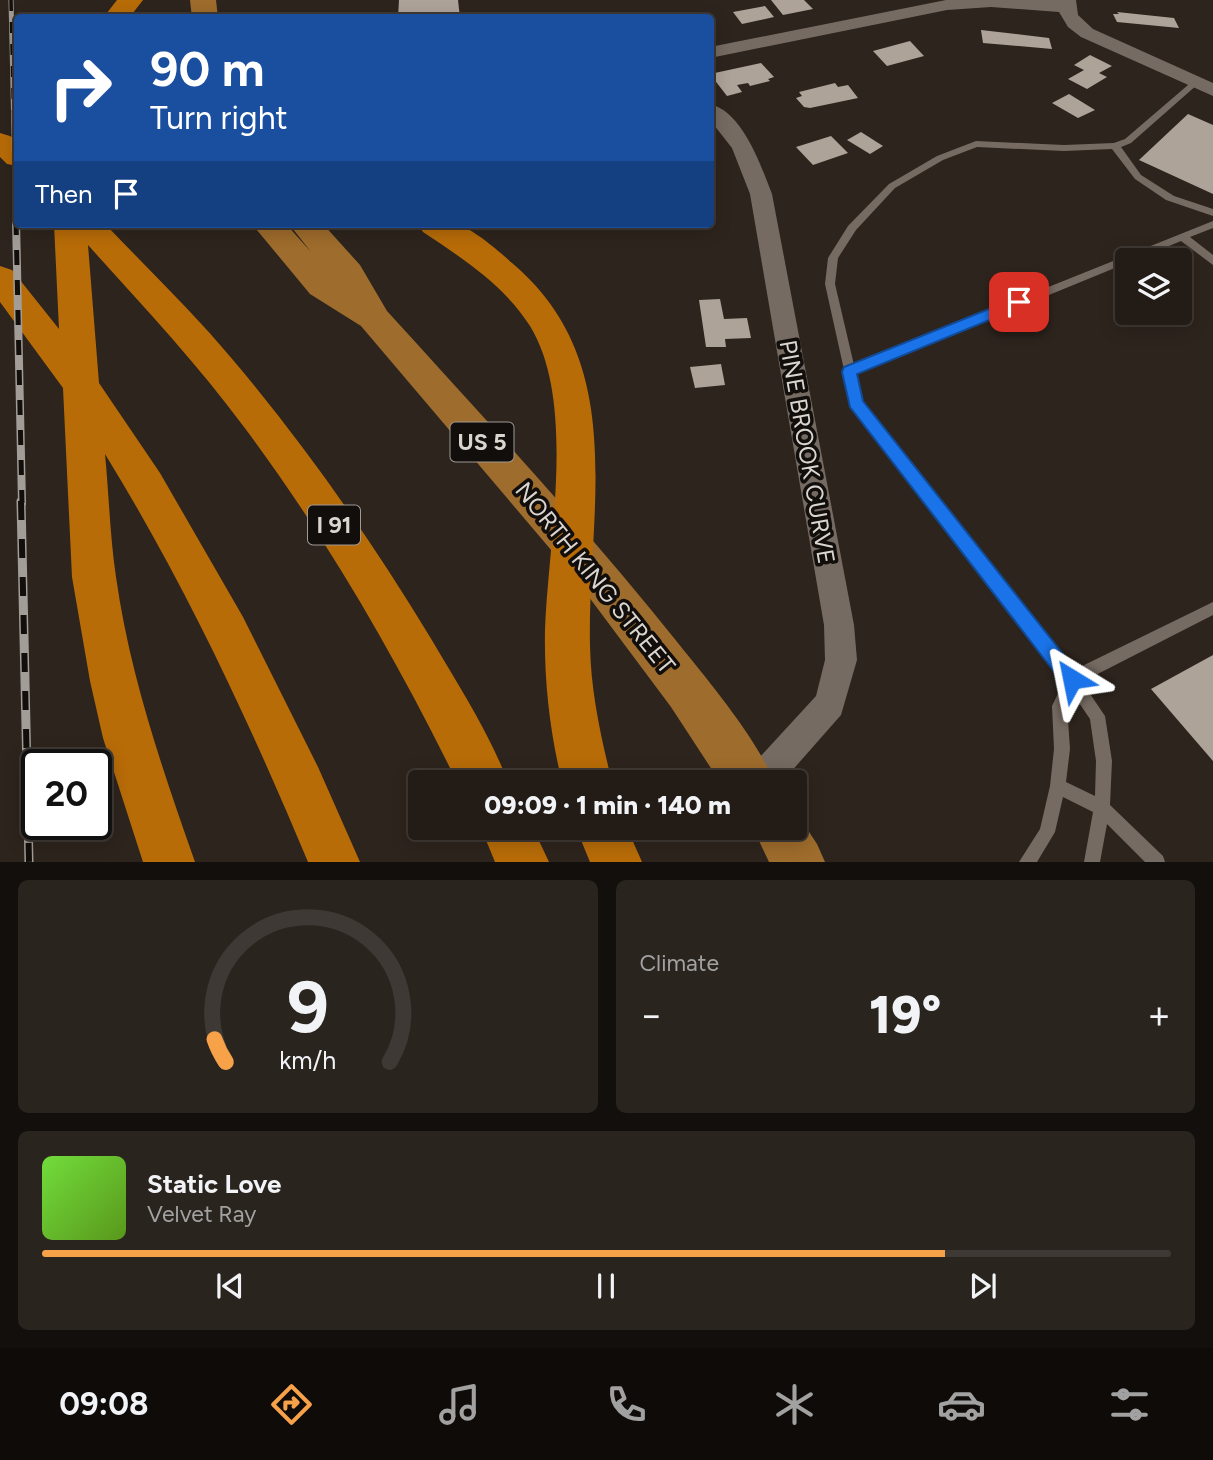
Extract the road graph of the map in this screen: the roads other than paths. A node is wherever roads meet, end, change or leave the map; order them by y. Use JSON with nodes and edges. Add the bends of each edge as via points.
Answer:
{"nodes":[{"id":1,"x":131,"y":0,"type":"edge"},
{"id":2,"x":1066,"y":4,"type":"edge"},
{"id":3,"x":119,"y":14,"type":"edge"},
{"id":4,"x":714,"y":52,"type":"edge"},
{"id":5,"x":1195,"y":82,"type":"junction"},
{"id":6,"x":1213,"y":90,"type":"edge"},
{"id":7,"x":714,"y":114,"type":"edge"},
{"id":8,"x":0,"y":142,"type":"edge"},
{"id":9,"x":1115,"y":146,"type":"junction"},
{"id":10,"x":14,"y":154,"type":"edge"},
{"id":11,"x":1213,"y":213,"type":"edge"},
{"id":12,"x":1213,"y":224,"type":"edge"},
{"id":13,"x":70,"y":228,"type":"edge"},
{"id":14,"x":91,"y":228,"type":"edge"},
{"id":15,"x":271,"y":228,"type":"edge"},
{"id":16,"x":309,"y":228,"type":"edge"},
{"id":17,"x":440,"y":228,"type":"edge"},
{"id":18,"x":1182,"y":236,"type":"junction"},
{"id":19,"x":1213,"y":261,"type":"edge"},
{"id":20,"x":0,"y":278,"type":"edge"},
{"id":21,"x":375,"y":320,"type":"junction"},
{"id":22,"x":849,"y":372,"type":"junction"},
{"id":23,"x":1213,"y":608,"type":"edge"},
{"id":24,"x":1072,"y":679,"type":"junction"},
{"id":25,"x":478,"y":770,"type":"edge"},
{"id":26,"x":585,"y":770,"type":"edge"},
{"id":27,"x":741,"y":770,"type":"edge"},
{"id":28,"x":771,"y":770,"type":"edge"},
{"id":29,"x":1058,"y":786,"type":"junction"},
{"id":30,"x":1102,"y":808,"type":"junction"},
{"id":31,"x":512,"y":840,"type":"edge"},
{"id":32,"x":606,"y":840,"type":"edge"},
{"id":33,"x":785,"y":840,"type":"edge"},
{"id":34,"x":169,"y":862,"type":"edge"},
{"id":35,"x":334,"y":862,"type":"edge"},
{"id":36,"x":523,"y":862,"type":"edge"},
{"id":37,"x":616,"y":862,"type":"edge"},
{"id":38,"x":799,"y":862,"type":"edge"},
{"id":39,"x":1027,"y":862,"type":"edge"},
{"id":40,"x":1092,"y":862,"type":"edge"},
{"id":41,"x":1157,"y":862,"type":"edge"}],
"edges":[{"from":1,"to":3,"type":"highway"},
{"from":2,"to":4,"type":"street","via":[[947,5]]},
{"from":2,"to":5,"type":"street","via":[[1075,24],[1087,33]]},
{"from":5,"to":6,"type":"street"},
{"from":5,"to":9,"type":"lane","via":[[1128,141]]},
{"from":7,"to":28,"type":"street","name":"PINE BROOK CURVE","via":[[744,150],[761,194],[839,625],[841,660],[830,704]]},
{"from":8,"to":10,"type":"highway"},
{"from":9,"to":11,"type":"lane","via":[[1138,177],[1170,198]]},
{"from":9,"to":22,"type":"lane","via":[[976,144],[940,158],[892,186],[852,228],[833,258],[830,284]]},
{"from":12,"to":18,"type":"lane"},
{"from":13,"to":34,"type":"highway","via":[[94,577],[127,738]]},
{"from":14,"to":25,"type":"highway","number":"I 91","via":[[220,369],[314,496],[419,662]]},
{"from":15,"to":21,"type":"main road","name":"NORTH KING STREET","number":"US 5","via":[[322,286]]},
{"from":16,"to":21,"type":"main road","name":"NORTH KING STREET","number":"US 5","via":[[348,273]]},
{"from":17,"to":26,"type":"highway","via":[[490,261],[533,304],[565,361],[577,426],[568,632],[570,698]]},
{"from":18,"to":19,"type":"lane"},
{"from":18,"to":22,"type":"lane"},
{"from":20,"to":35,"type":"highway","via":[[102,416],[187,553],[264,702]]},
{"from":21,"to":27,"type":"main road","name":"NORTH KING STREET","number":"US 5","via":[[589,564],[687,691]]},
{"from":22,"to":24,"type":"lane","via":[[856,403]]},
{"from":23,"to":24,"type":"lane"},
{"from":24,"to":29,"type":"lane","via":[[1059,706],[1062,750]]},
{"from":24,"to":30,"type":"lane","via":[[1097,716],[1104,761]]},
{"from":29,"to":30,"type":"lane"},
{"from":29,"to":39,"type":"lane","via":[[1047,832]]},
{"from":30,"to":40,"type":"lane"},
{"from":30,"to":41,"type":"lane"},
{"from":31,"to":36,"type":"highway"},
{"from":32,"to":37,"type":"highway"},
{"from":33,"to":38,"type":"main road"}]}
